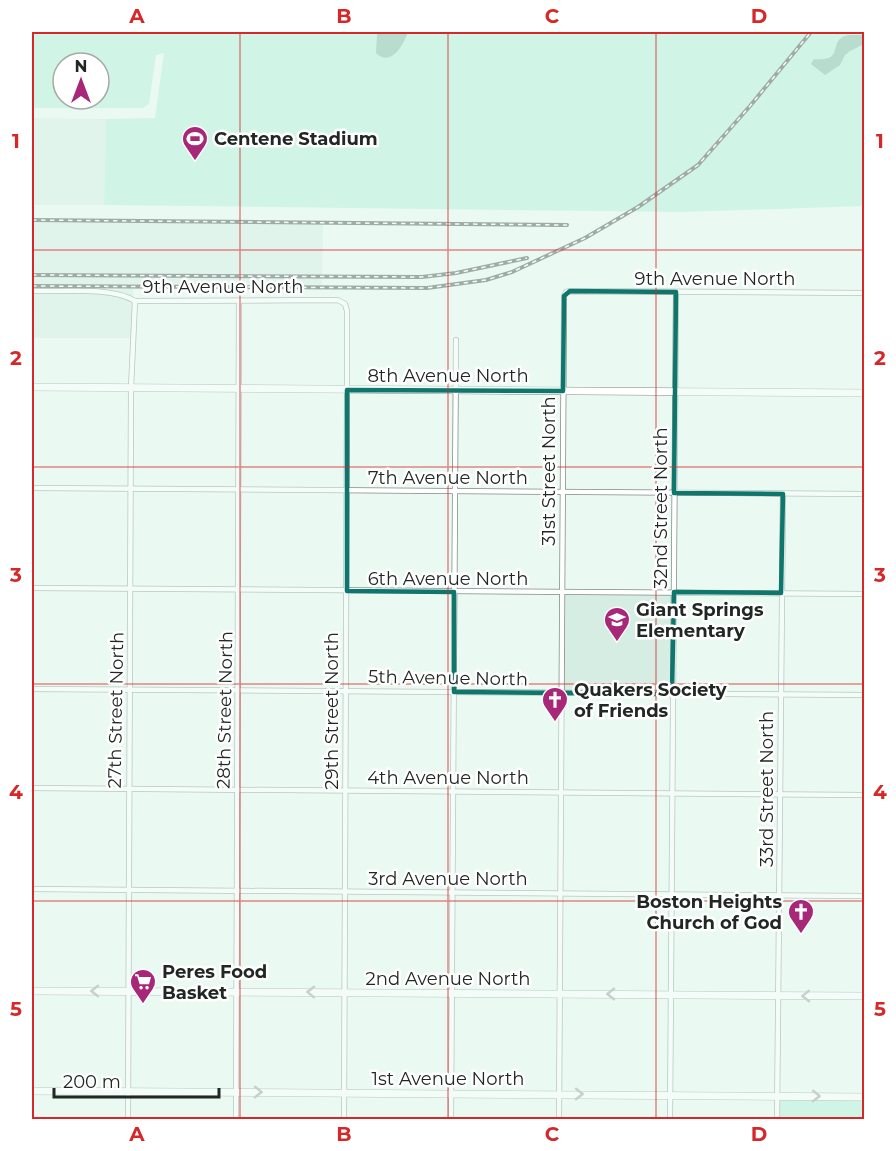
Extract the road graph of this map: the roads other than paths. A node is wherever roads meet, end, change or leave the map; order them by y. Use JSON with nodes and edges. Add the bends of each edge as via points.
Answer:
{"nodes":[{"id":1,"x":32,"y":291,"type":"edge"},
{"id":2,"x":566,"y":292,"type":"joint"},
{"id":3,"x":676,"y":292,"type":"junction"},
{"id":4,"x":864,"y":293,"type":"edge"},
{"id":5,"x":135,"y":301,"type":"junction"},
{"id":6,"x":239,"y":301,"type":"junction"},
{"id":7,"x":345,"y":304,"type":"joint"},
{"id":8,"x":456,"y":340,"type":"dead end"},
{"id":9,"x":32,"y":387,"type":"edge"},
{"id":10,"x":131,"y":388,"type":"junction"},
{"id":11,"x":240,"y":389,"type":"junction"},
{"id":12,"x":347,"y":390,"type":"junction"},
{"id":13,"x":456,"y":391,"type":"junction"},
{"id":14,"x":563,"y":391,"type":"junction"},
{"id":15,"x":675,"y":391,"type":"junction"},
{"id":16,"x":864,"y":393,"type":"edge"},
{"id":17,"x":32,"y":488,"type":"edge"},
{"id":18,"x":132,"y":489,"type":"junction"},
{"id":19,"x":238,"y":490,"type":"junction"},
{"id":20,"x":347,"y":491,"type":"junction"},
{"id":21,"x":454,"y":492,"type":"junction"},
{"id":22,"x":562,"y":492,"type":"junction"},
{"id":23,"x":674,"y":493,"type":"junction"},
{"id":24,"x":783,"y":494,"type":"junction"},
{"id":25,"x":864,"y":494,"type":"edge"},
{"id":26,"x":32,"y":588,"type":"edge"},
{"id":27,"x":131,"y":588,"type":"junction"},
{"id":28,"x":239,"y":589,"type":"junction"},
{"id":29,"x":347,"y":591,"type":"junction"},
{"id":30,"x":454,"y":592,"type":"junction"},
{"id":31,"x":674,"y":592,"type":"junction"},
{"id":32,"x":561,"y":593,"type":"junction"},
{"id":33,"x":781,"y":593,"type":"junction"},
{"id":34,"x":864,"y":594,"type":"edge"},
{"id":35,"x":32,"y":689,"type":"edge"},
{"id":36,"x":130,"y":689,"type":"junction"},
{"id":37,"x":239,"y":691,"type":"junction"},
{"id":38,"x":346,"y":691,"type":"junction"},
{"id":39,"x":454,"y":692,"type":"junction"},
{"id":40,"x":561,"y":693,"type":"junction"},
{"id":41,"x":672,"y":694,"type":"junction"},
{"id":42,"x":781,"y":694,"type":"junction"},
{"id":43,"x":864,"y":695,"type":"edge"},
{"id":44,"x":32,"y":788,"type":"edge"},
{"id":45,"x":128,"y":789,"type":"junction"},
{"id":46,"x":237,"y":790,"type":"junction"},
{"id":47,"x":345,"y":791,"type":"junction"},
{"id":48,"x":560,"y":792,"type":"junction"},
{"id":49,"x":452,"y":793,"type":"junction"},
{"id":50,"x":671,"y":793,"type":"junction"},
{"id":51,"x":780,"y":794,"type":"junction"},
{"id":52,"x":864,"y":795,"type":"edge"},
{"id":53,"x":32,"y":889,"type":"edge"},
{"id":54,"x":129,"y":891,"type":"junction"},
{"id":55,"x":238,"y":891,"type":"junction"},
{"id":56,"x":345,"y":892,"type":"junction"},
{"id":57,"x":453,"y":893,"type":"junction"},
{"id":58,"x":561,"y":893,"type":"junction"},
{"id":59,"x":671,"y":894,"type":"junction"},
{"id":60,"x":779,"y":894,"type":"junction"},
{"id":61,"x":864,"y":896,"type":"edge"},
{"id":62,"x":129,"y":990,"type":"junction"},
{"id":63,"x":32,"y":991,"type":"edge"},
{"id":64,"x":237,"y":991,"type":"junction"},
{"id":65,"x":345,"y":993,"type":"junction"},
{"id":66,"x":452,"y":994,"type":"junction"},
{"id":67,"x":560,"y":994,"type":"junction"},
{"id":68,"x":670,"y":995,"type":"junction"},
{"id":69,"x":864,"y":996,"type":"edge"},
{"id":70,"x":779,"y":997,"type":"junction"},
{"id":71,"x":32,"y":1091,"type":"edge"},
{"id":72,"x":128,"y":1092,"type":"junction"},
{"id":73,"x":236,"y":1092,"type":"junction"},
{"id":74,"x":344,"y":1093,"type":"junction"},
{"id":75,"x":451,"y":1093,"type":"junction"},
{"id":76,"x":560,"y":1094,"type":"junction"},
{"id":77,"x":670,"y":1095,"type":"junction"},
{"id":78,"x":778,"y":1095,"type":"junction"},
{"id":79,"x":864,"y":1097,"type":"edge"},
{"id":80,"x":128,"y":1119,"type":"edge"},
{"id":81,"x":236,"y":1119,"type":"edge"},
{"id":82,"x":344,"y":1119,"type":"edge"},
{"id":83,"x":451,"y":1119,"type":"edge"},
{"id":84,"x":559,"y":1119,"type":"edge"},
{"id":85,"x":670,"y":1119,"type":"edge"},
{"id":86,"x":777,"y":1119,"type":"edge"}],
"edges":[{"from":1,"to":5,"type":"street","name":"9th Avenue North","via":[[110,292]]},
{"from":2,"to":3,"type":"street","name":"9th Avenue North"},
{"from":2,"to":14,"type":"street","name":"31st Street North"},
{"from":3,"to":4,"type":"street","name":"9th Avenue North"},
{"from":3,"to":15,"type":"street","name":"32nd Street North"},
{"from":5,"to":6,"type":"street","name":"9th Avenue North"},
{"from":5,"to":10,"type":"street","name":"27th Street North"},
{"from":6,"to":7,"type":"street","name":"9th Avenue North","via":[[338,300]]},
{"from":6,"to":11,"type":"street","name":"28th Street North"},
{"from":7,"to":12,"type":"street","name":"29th Street North"},
{"from":8,"to":13,"type":"street"},
{"from":9,"to":10,"type":"main road","name":"8th Avenue North"},
{"from":10,"to":11,"type":"main road","name":"8th Avenue North"},
{"from":10,"to":18,"type":"street","name":"27th Street North"},
{"from":11,"to":12,"type":"main road","name":"8th Avenue North"},
{"from":11,"to":19,"type":"street","name":"28th Street North"},
{"from":12,"to":13,"type":"main road","name":"8th Avenue North"},
{"from":12,"to":20,"type":"street","name":"29th Street North"},
{"from":13,"to":14,"type":"main road","name":"8th Avenue North"},
{"from":13,"to":21,"type":"street"},
{"from":14,"to":15,"type":"main road","name":"8th Avenue North"},
{"from":14,"to":22,"type":"street","name":"31st Street North"},
{"from":15,"to":16,"type":"main road","name":"8th Avenue North"},
{"from":15,"to":23,"type":"street","name":"32nd Street North"},
{"from":17,"to":18,"type":"street","name":"7th Avenue North"},
{"from":18,"to":19,"type":"street","name":"7th Avenue North"},
{"from":18,"to":27,"type":"street","name":"27th Street North"},
{"from":19,"to":20,"type":"street","name":"7th Avenue North"},
{"from":19,"to":28,"type":"street","name":"28th Street North"},
{"from":20,"to":21,"type":"street","name":"7th Avenue North"},
{"from":20,"to":29,"type":"street","name":"29th Street North"},
{"from":21,"to":22,"type":"street","name":"7th Avenue North"},
{"from":21,"to":30,"type":"street"},
{"from":22,"to":23,"type":"street","name":"7th Avenue North"},
{"from":22,"to":32,"type":"street","name":"31st Street North"},
{"from":23,"to":24,"type":"street","name":"7th Avenue North"},
{"from":23,"to":31,"type":"street","name":"32nd Street North"},
{"from":24,"to":25,"type":"street","name":"7th Avenue North"},
{"from":24,"to":33,"type":"street","name":"33rd Street North"},
{"from":26,"to":27,"type":"street","name":"6th Avenue North"},
{"from":27,"to":28,"type":"street","name":"6th Avenue North"},
{"from":27,"to":36,"type":"street","name":"27th Street North"},
{"from":28,"to":29,"type":"street","name":"6th Avenue North"},
{"from":28,"to":37,"type":"street","name":"28th Street North"},
{"from":29,"to":30,"type":"street","name":"6th Avenue North"},
{"from":29,"to":38,"type":"street","name":"29th Street North"},
{"from":30,"to":32,"type":"street","name":"6th Avenue North"},
{"from":30,"to":39,"type":"street"},
{"from":31,"to":32,"type":"street","name":"6th Avenue North"},
{"from":31,"to":33,"type":"street","name":"6th Avenue North"},
{"from":31,"to":41,"type":"street","name":"32nd Street North"},
{"from":32,"to":40,"type":"street","name":"31st Street North"},
{"from":33,"to":34,"type":"street","name":"6th Avenue North"},
{"from":33,"to":42,"type":"street","name":"33rd Street North"},
{"from":35,"to":36,"type":"street","name":"5th Avenue North"},
{"from":36,"to":37,"type":"street","name":"5th Avenue North"},
{"from":36,"to":45,"type":"street","name":"27th Street North"},
{"from":37,"to":38,"type":"street","name":"5th Avenue North"},
{"from":37,"to":46,"type":"street","name":"28th Street North"},
{"from":38,"to":39,"type":"street","name":"5th Avenue North"},
{"from":38,"to":47,"type":"street","name":"29th Street North"},
{"from":39,"to":40,"type":"street","name":"5th Avenue North"},
{"from":39,"to":49,"type":"street"},
{"from":40,"to":41,"type":"street","name":"5th Avenue North"},
{"from":40,"to":48,"type":"street","name":"31st Street North"},
{"from":41,"to":42,"type":"street","name":"5th Avenue North"},
{"from":41,"to":50,"type":"street","name":"32nd Street North"},
{"from":42,"to":43,"type":"street","name":"5th Avenue North"},
{"from":42,"to":51,"type":"street","name":"33rd Street North"},
{"from":44,"to":45,"type":"street","name":"4th Avenue North"},
{"from":45,"to":46,"type":"street","name":"4th Avenue North"},
{"from":45,"to":54,"type":"street","name":"27th Street North"},
{"from":46,"to":47,"type":"street","name":"4th Avenue North"},
{"from":46,"to":55,"type":"street","name":"28th Street North"},
{"from":47,"to":49,"type":"street","name":"4th Avenue North"},
{"from":47,"to":56,"type":"street","name":"29th Street North"},
{"from":48,"to":49,"type":"street","name":"4th Avenue North"},
{"from":48,"to":50,"type":"street","name":"4th Avenue North"},
{"from":48,"to":58,"type":"street","name":"31st Street North"},
{"from":49,"to":57,"type":"street"},
{"from":50,"to":51,"type":"street","name":"4th Avenue North"},
{"from":50,"to":59,"type":"street","name":"32nd Street North"},
{"from":51,"to":52,"type":"street","name":"4th Avenue North"},
{"from":51,"to":60,"type":"street","name":"33rd Street North"},
{"from":53,"to":54,"type":"street","name":"3rd Avenue North"},
{"from":54,"to":55,"type":"street","name":"3rd Avenue North"},
{"from":54,"to":62,"type":"street","name":"27th Street North"},
{"from":55,"to":56,"type":"street","name":"3rd Avenue North"},
{"from":55,"to":64,"type":"street","name":"28th Street North"},
{"from":56,"to":57,"type":"street","name":"3rd Avenue North"},
{"from":56,"to":65,"type":"street","name":"29th Street North"},
{"from":57,"to":58,"type":"street","name":"3rd Avenue North"},
{"from":57,"to":66,"type":"street"},
{"from":58,"to":59,"type":"street","name":"3rd Avenue North"},
{"from":58,"to":67,"type":"street","name":"31st Street North"},
{"from":59,"to":60,"type":"street","name":"3rd Avenue North"},
{"from":59,"to":68,"type":"street","name":"32nd Street North"},
{"from":60,"to":61,"type":"street","name":"3rd Avenue North"},
{"from":60,"to":70,"type":"street","name":"33rd Street North"},
{"from":62,"to":63,"type":"main road","name":"2nd Avenue North","one_way":true},
{"from":62,"to":64,"type":"main road","name":"2nd Avenue North"},
{"from":62,"to":72,"type":"street","name":"27th Street North"},
{"from":65,"to":64,"type":"main road","name":"2nd Avenue North","one_way":true},
{"from":64,"to":73,"type":"street","name":"28th Street North"},
{"from":65,"to":66,"type":"main road","name":"2nd Avenue North"},
{"from":65,"to":74,"type":"street","name":"29th Street North"},
{"from":66,"to":67,"type":"main road","name":"2nd Avenue North"},
{"from":66,"to":75,"type":"street"},
{"from":68,"to":67,"type":"main road","name":"2nd Avenue North","one_way":true},
{"from":67,"to":76,"type":"street","name":"31st Street North"},
{"from":68,"to":70,"type":"main road","name":"2nd Avenue North"},
{"from":68,"to":77,"type":"street","name":"32nd Street North"},
{"from":69,"to":70,"type":"main road","name":"2nd Avenue North","one_way":true},
{"from":70,"to":78,"type":"street","name":"33rd Street North"},
{"from":71,"to":72,"type":"main road","name":"1st Avenue North"},
{"from":72,"to":73,"type":"main road","name":"1st Avenue North"},
{"from":72,"to":80,"type":"street","name":"27th Street North"},
{"from":73,"to":74,"type":"main road","name":"1st Avenue North","one_way":true},
{"from":73,"to":81,"type":"street","name":"28th Street North"},
{"from":74,"to":75,"type":"main road","name":"1st Avenue North"},
{"from":74,"to":82,"type":"street","name":"29th Street North"},
{"from":75,"to":76,"type":"main road","name":"1st Avenue North"},
{"from":75,"to":83,"type":"street"},
{"from":76,"to":77,"type":"main road","name":"1st Avenue North","one_way":true},
{"from":76,"to":84,"type":"street","name":"31st Street North"},
{"from":77,"to":78,"type":"main road","name":"1st Avenue North"},
{"from":77,"to":85,"type":"street","name":"32nd Street North"},
{"from":78,"to":79,"type":"main road","name":"1st Avenue North","one_way":true},
{"from":78,"to":86,"type":"street","name":"33rd Street North"}]}
